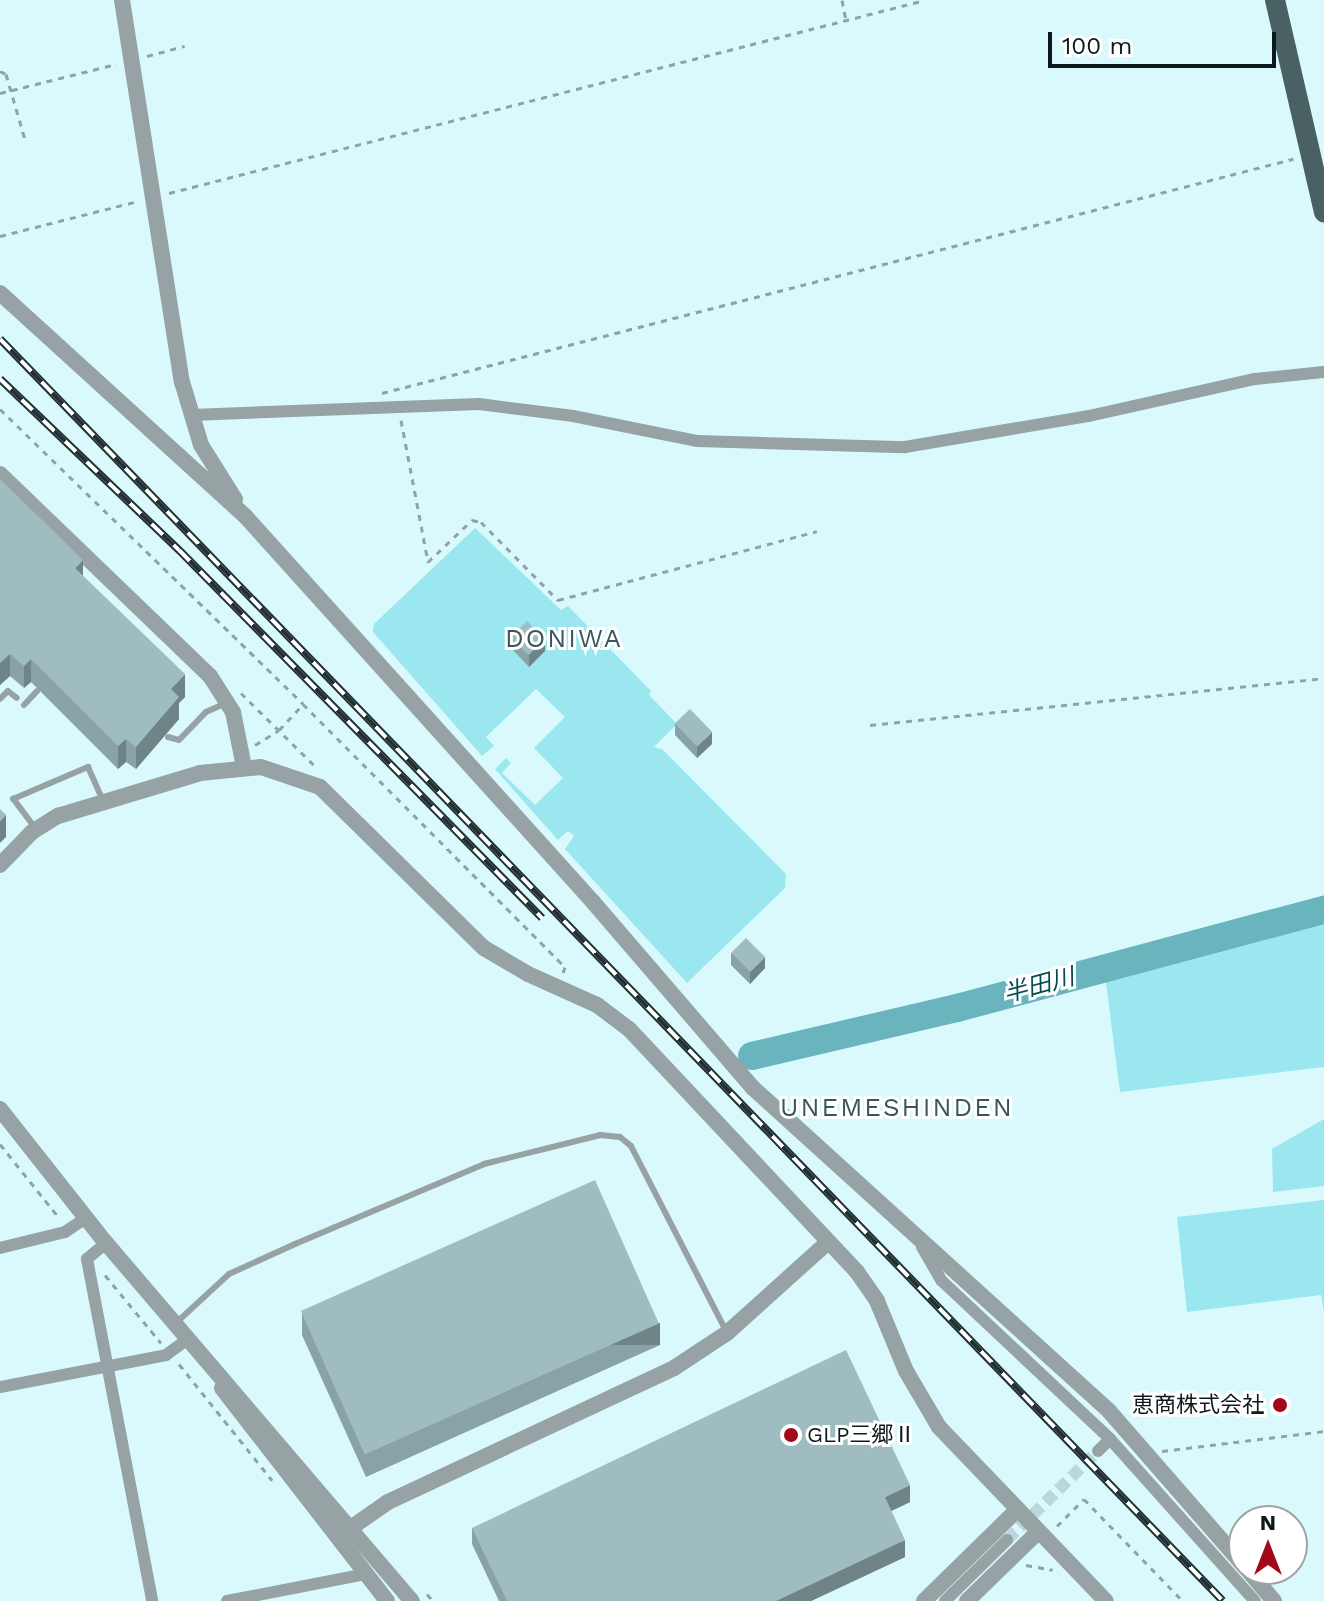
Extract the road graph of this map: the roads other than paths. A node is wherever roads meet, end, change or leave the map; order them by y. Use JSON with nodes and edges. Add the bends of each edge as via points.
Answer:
{"nodes":[{"id":1,"x":122,"y":0,"type":"edge"},
{"id":2,"x":1275,"y":0,"type":"edge"},
{"id":3,"x":1324,"y":212,"type":"edge"},
{"id":4,"x":0,"y":293,"type":"edge"},
{"id":5,"x":1324,"y":372,"type":"edge"},
{"id":6,"x":192,"y":415,"type":"junction"},
{"id":7,"x":0,"y":474,"type":"edge"},
{"id":8,"x":246,"y":517,"type":"junction"},
{"id":9,"x":37,"y":691,"type":"dead end"},
{"id":10,"x":231,"y":694,"type":"junction"},
{"id":11,"x":17,"y":698,"type":"dead end"},
{"id":12,"x":0,"y":699,"type":"edge"},
{"id":13,"x":24,"y":705,"type":"dead end"},
{"id":14,"x":168,"y":737,"type":"dead end"},
{"id":15,"x":244,"y":767,"type":"junction"},
{"id":16,"x":42,"y":774,"type":"dead end"},
{"id":17,"x":47,"y":784,"type":"junction"},
{"id":18,"x":102,"y":799,"type":"junction"},
{"id":19,"x":36,"y":829,"type":"junction"},
{"id":20,"x":0,"y":865,"type":"edge"},
{"id":21,"x":0,"y":1109,"type":"edge"},
{"id":22,"x":86,"y":1218,"type":"junction"},
{"id":23,"x":917,"y":1237,"type":"junction"},
{"id":24,"x":828,"y":1242,"type":"junction"},
{"id":25,"x":106,"y":1243,"type":"junction"},
{"id":26,"x":0,"y":1248,"type":"edge"},
{"id":27,"x":174,"y":1324,"type":"junction"},
{"id":28,"x":727,"y":1333,"type":"junction"},
{"id":29,"x":187,"y":1340,"type":"junction"},
{"id":30,"x":201,"y":1356,"type":"junction"},
{"id":31,"x":107,"y":1367,"type":"junction"},
{"id":32,"x":0,"y":1387,"type":"edge"},
{"id":33,"x":1110,"y":1439,"type":"junction"},
{"id":34,"x":1098,"y":1451,"type":"tunnel mouth"},
{"id":35,"x":1017,"y":1510,"type":"junction"},
{"id":36,"x":352,"y":1527,"type":"junction"},
{"id":37,"x":1041,"y":1535,"type":"junction"},
{"id":38,"x":1007,"y":1540,"type":"tunnel mouth"},
{"id":39,"x":1228,"y":1547,"type":"edge"},
{"id":40,"x":366,"y":1574,"type":"junction"},
{"id":41,"x":1260,"y":1585,"type":"edge"},
{"id":42,"x":152,"y":1601,"type":"edge"},
{"id":43,"x":227,"y":1601,"type":"edge"},
{"id":44,"x":387,"y":1601,"type":"edge"},
{"id":45,"x":412,"y":1601,"type":"edge"},
{"id":46,"x":924,"y":1601,"type":"edge"},
{"id":47,"x":945,"y":1601,"type":"edge"},
{"id":48,"x":967,"y":1601,"type":"edge"},
{"id":49,"x":1106,"y":1601,"type":"edge"},
{"id":50,"x":1255,"y":1601,"type":"edge"},
{"id":51,"x":1274,"y":1601,"type":"edge"}],
"edges":[{"from":1,"to":6,"type":"street","via":[[182,382]]},
{"from":2,"to":3,"type":"main road"},
{"from":4,"to":8,"type":"street"},
{"from":5,"to":6,"type":"street","via":[[1255,379],[1089,416],[905,447],[743,445],[502,406]]},
{"from":6,"to":8,"type":"street","via":[[201,445]]},
{"from":7,"to":10,"type":"street","via":[[188,665]]},
{"from":8,"to":23,"type":"street","via":[[753,1088]]},
{"from":9,"to":13,"type":"lane"},
{"from":10,"to":14,"type":"lane","via":[[179,740]]},
{"from":10,"to":15,"type":"street"},
{"from":11,"to":12,"type":"lane","via":[[8,691]]},
{"from":15,"to":18,"type":"street"},
{"from":15,"to":24,"type":"street","via":[[284,771],[320,787],[484,948],[610,1013]]},
{"from":16,"to":17,"type":"lane"},
{"from":17,"to":18,"type":"lane","via":[[88,767]]},
{"from":17,"to":19,"type":"lane","via":[[13,799]]},
{"from":18,"to":19,"type":"street"},
{"from":19,"to":20,"type":"street"},
{"from":21,"to":22,"type":"street"},
{"from":22,"to":25,"type":"street"},
{"from":22,"to":26,"type":"street","via":[[70,1230]]},
{"from":23,"to":33,"type":"street","via":[[942,1281]]},
{"from":23,"to":39,"type":"street","via":[[1109,1411]]},
{"from":24,"to":28,"type":"street"},
{"from":24,"to":35,"type":"street","via":[[877,1301],[906,1371],[939,1427]]},
{"from":25,"to":27,"type":"street"},
{"from":25,"to":31,"type":"street","via":[[90,1257]]},
{"from":27,"to":28,"type":"lane","via":[[229,1274],[295,1244],[484,1164],[600,1135],[620,1137],[631,1146]]},
{"from":27,"to":29,"type":"street"},
{"from":28,"to":36,"type":"street","via":[[674,1368],[388,1502]]},
{"from":29,"to":30,"type":"street"},
{"from":29,"to":31,"type":"street","via":[[170,1353]]},
{"from":30,"to":36,"type":"street"},
{"from":30,"to":40,"type":"street","via":[[268,1452]]},
{"from":31,"to":32,"type":"street"},
{"from":31,"to":42,"type":"street"},
{"from":33,"to":34,"type":"street"},
{"from":33,"to":50,"type":"street"},
{"from":35,"to":37,"type":"street"},
{"from":35,"to":46,"type":"street"},
{"from":36,"to":45,"type":"street"},
{"from":37,"to":48,"type":"street"},
{"from":37,"to":49,"type":"street"},
{"from":38,"to":47,"type":"street"},
{"from":40,"to":43,"type":"street"},
{"from":40,"to":44,"type":"street"},
{"from":41,"to":51,"type":"street"}]}
